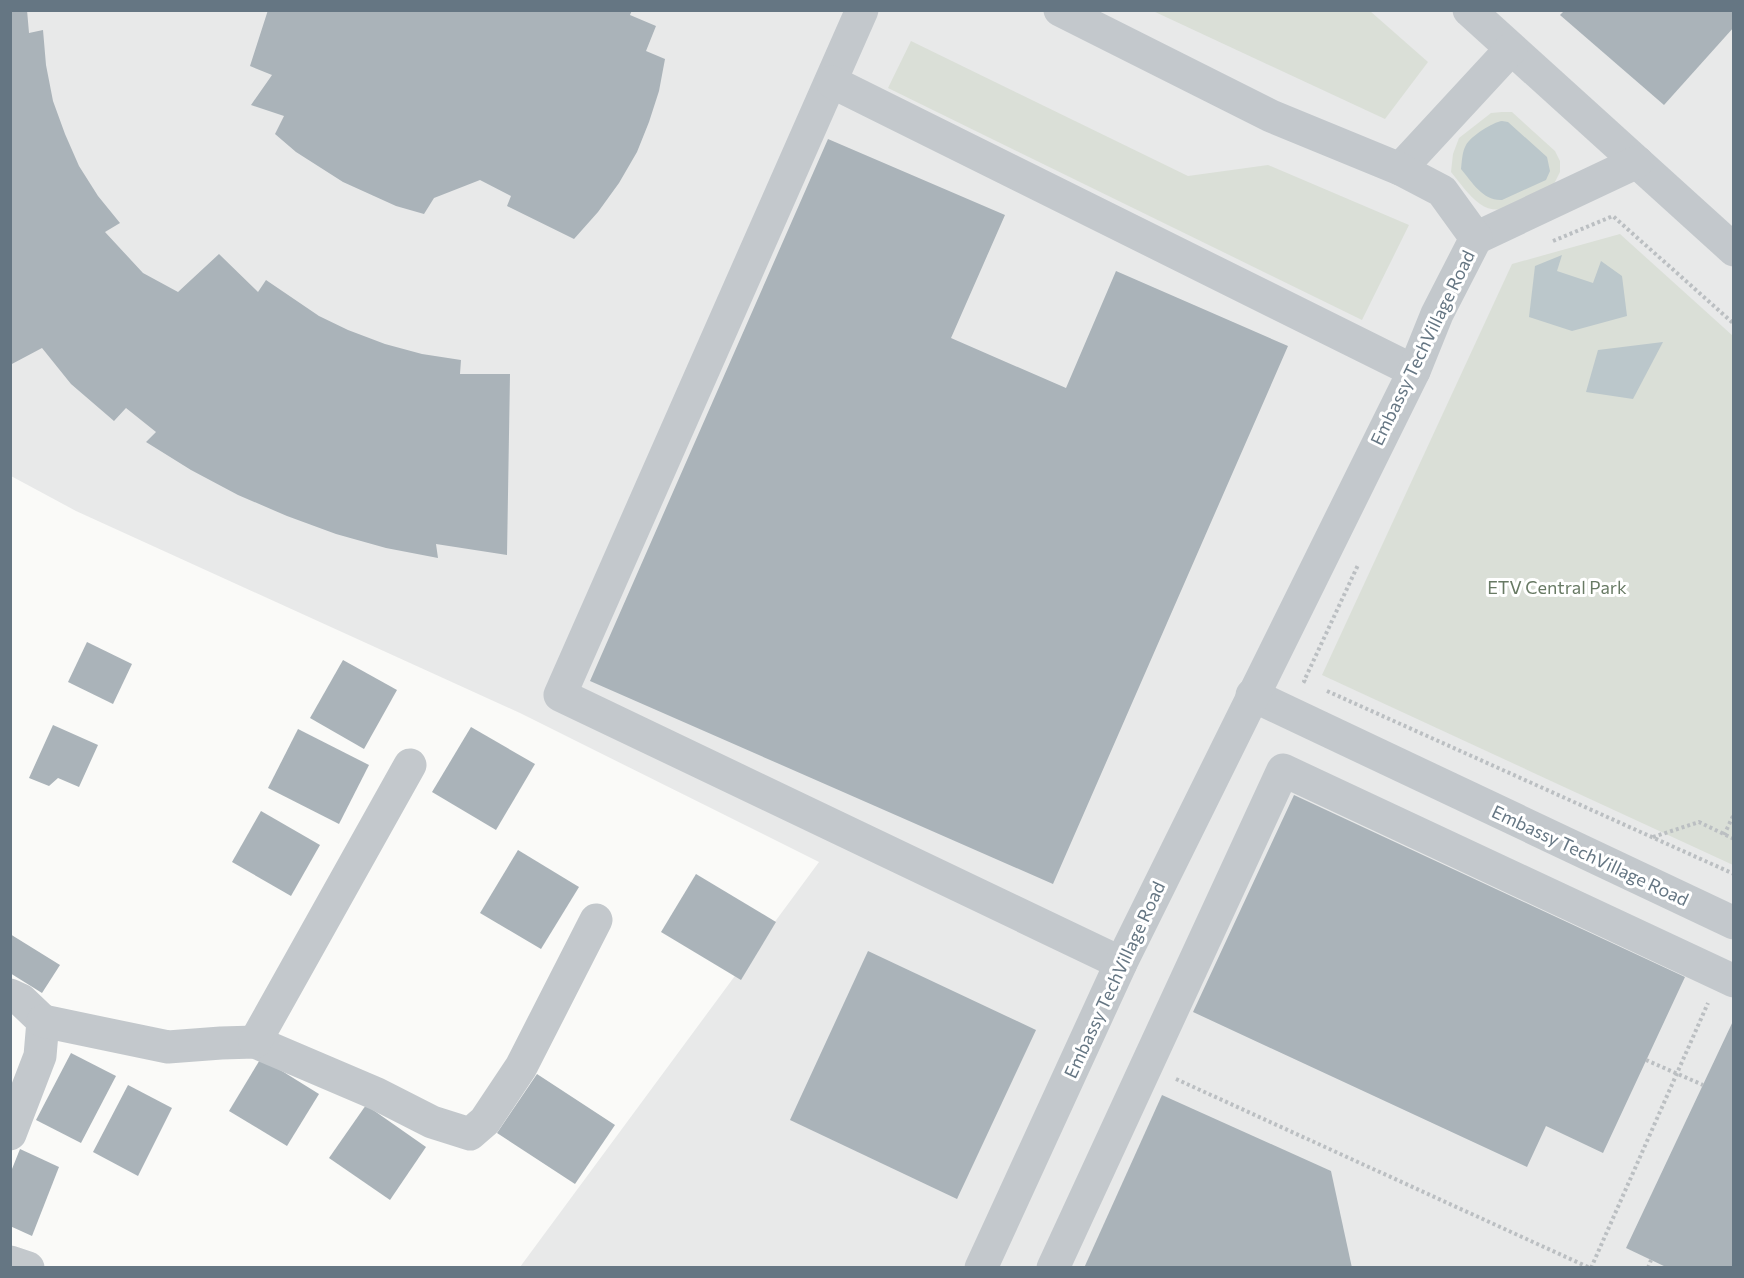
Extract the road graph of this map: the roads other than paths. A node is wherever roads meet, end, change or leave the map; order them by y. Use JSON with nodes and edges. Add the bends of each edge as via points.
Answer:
{"nodes":[{"id":1,"x":862,"y":10,"type":"edge"},
{"id":2,"x":1060,"y":10,"type":"edge"},
{"id":3,"x":1469,"y":10,"type":"edge"},
{"id":4,"x":1511,"y":48,"type":"junction"},
{"id":5,"x":832,"y":82,"type":"junction"},
{"id":6,"x":1637,"y":162,"type":"junction"},
{"id":7,"x":1400,"y":169,"type":"junction"},
{"id":8,"x":1476,"y":238,"type":"junction"},
{"id":9,"x":1734,"y":250,"type":"edge"},
{"id":10,"x":1414,"y":370,"type":"junction"},
{"id":11,"x":1252,"y":695,"type":"junction"},
{"id":12,"x":410,"y":765,"type":"dead end"},
{"id":13,"x":596,"y":920,"type":"dead end"},
{"id":14,"x":1734,"y":923,"type":"edge"},
{"id":15,"x":1121,"y":963,"type":"junction"},
{"id":16,"x":1727,"y":978,"type":"edge"},
{"id":17,"x":10,"y":995,"type":"edge"},
{"id":18,"x":43,"y":1021,"type":"junction"},
{"id":19,"x":255,"y":1042,"type":"junction"},
{"id":20,"x":10,"y":1134,"type":"edge"},
{"id":21,"x":10,"y":1262,"type":"edge"},
{"id":22,"x":28,"y":1268,"type":"edge"},
{"id":23,"x":981,"y":1268,"type":"edge"},
{"id":24,"x":1053,"y":1268,"type":"edge"}],
"edges":[{"from":1,"to":5,"type":"street"},
{"from":2,"to":7,"type":"street","name":"Embassy TechVillage Road","via":[[1271,116]]},
{"from":3,"to":4,"type":"street"},
{"from":4,"to":6,"type":"street"},
{"from":4,"to":7,"type":"street"},
{"from":5,"to":10,"type":"street"},
{"from":5,"to":15,"type":"street","via":[[560,695]]},
{"from":6,"to":8,"type":"street"},
{"from":6,"to":9,"type":"street"},
{"from":7,"to":8,"type":"street","name":"Embassy TechVillage Road","via":[[1442,191]]},
{"from":8,"to":10,"type":"street","name":"Embassy TechVillage Road"},
{"from":10,"to":11,"type":"street","name":"Embassy TechVillage Road"},
{"from":11,"to":14,"type":"street","name":"Embassy TechVillage Road"},
{"from":11,"to":15,"type":"street","name":"Embassy TechVillage Road"},
{"from":12,"to":19,"type":"street"},
{"from":13,"to":19,"type":"street","via":[[521,1067],[485,1121],[470,1134],[432,1122]]},
{"from":15,"to":23,"type":"street","name":"Embassy TechVillage Road"},
{"from":16,"to":24,"type":"street","via":[[1283,770]]},
{"from":17,"to":18,"type":"street"},
{"from":18,"to":19,"type":"street","via":[[168,1047]]},
{"from":18,"to":20,"type":"street","via":[[40,1056]]},
{"from":21,"to":22,"type":"street"}]}
